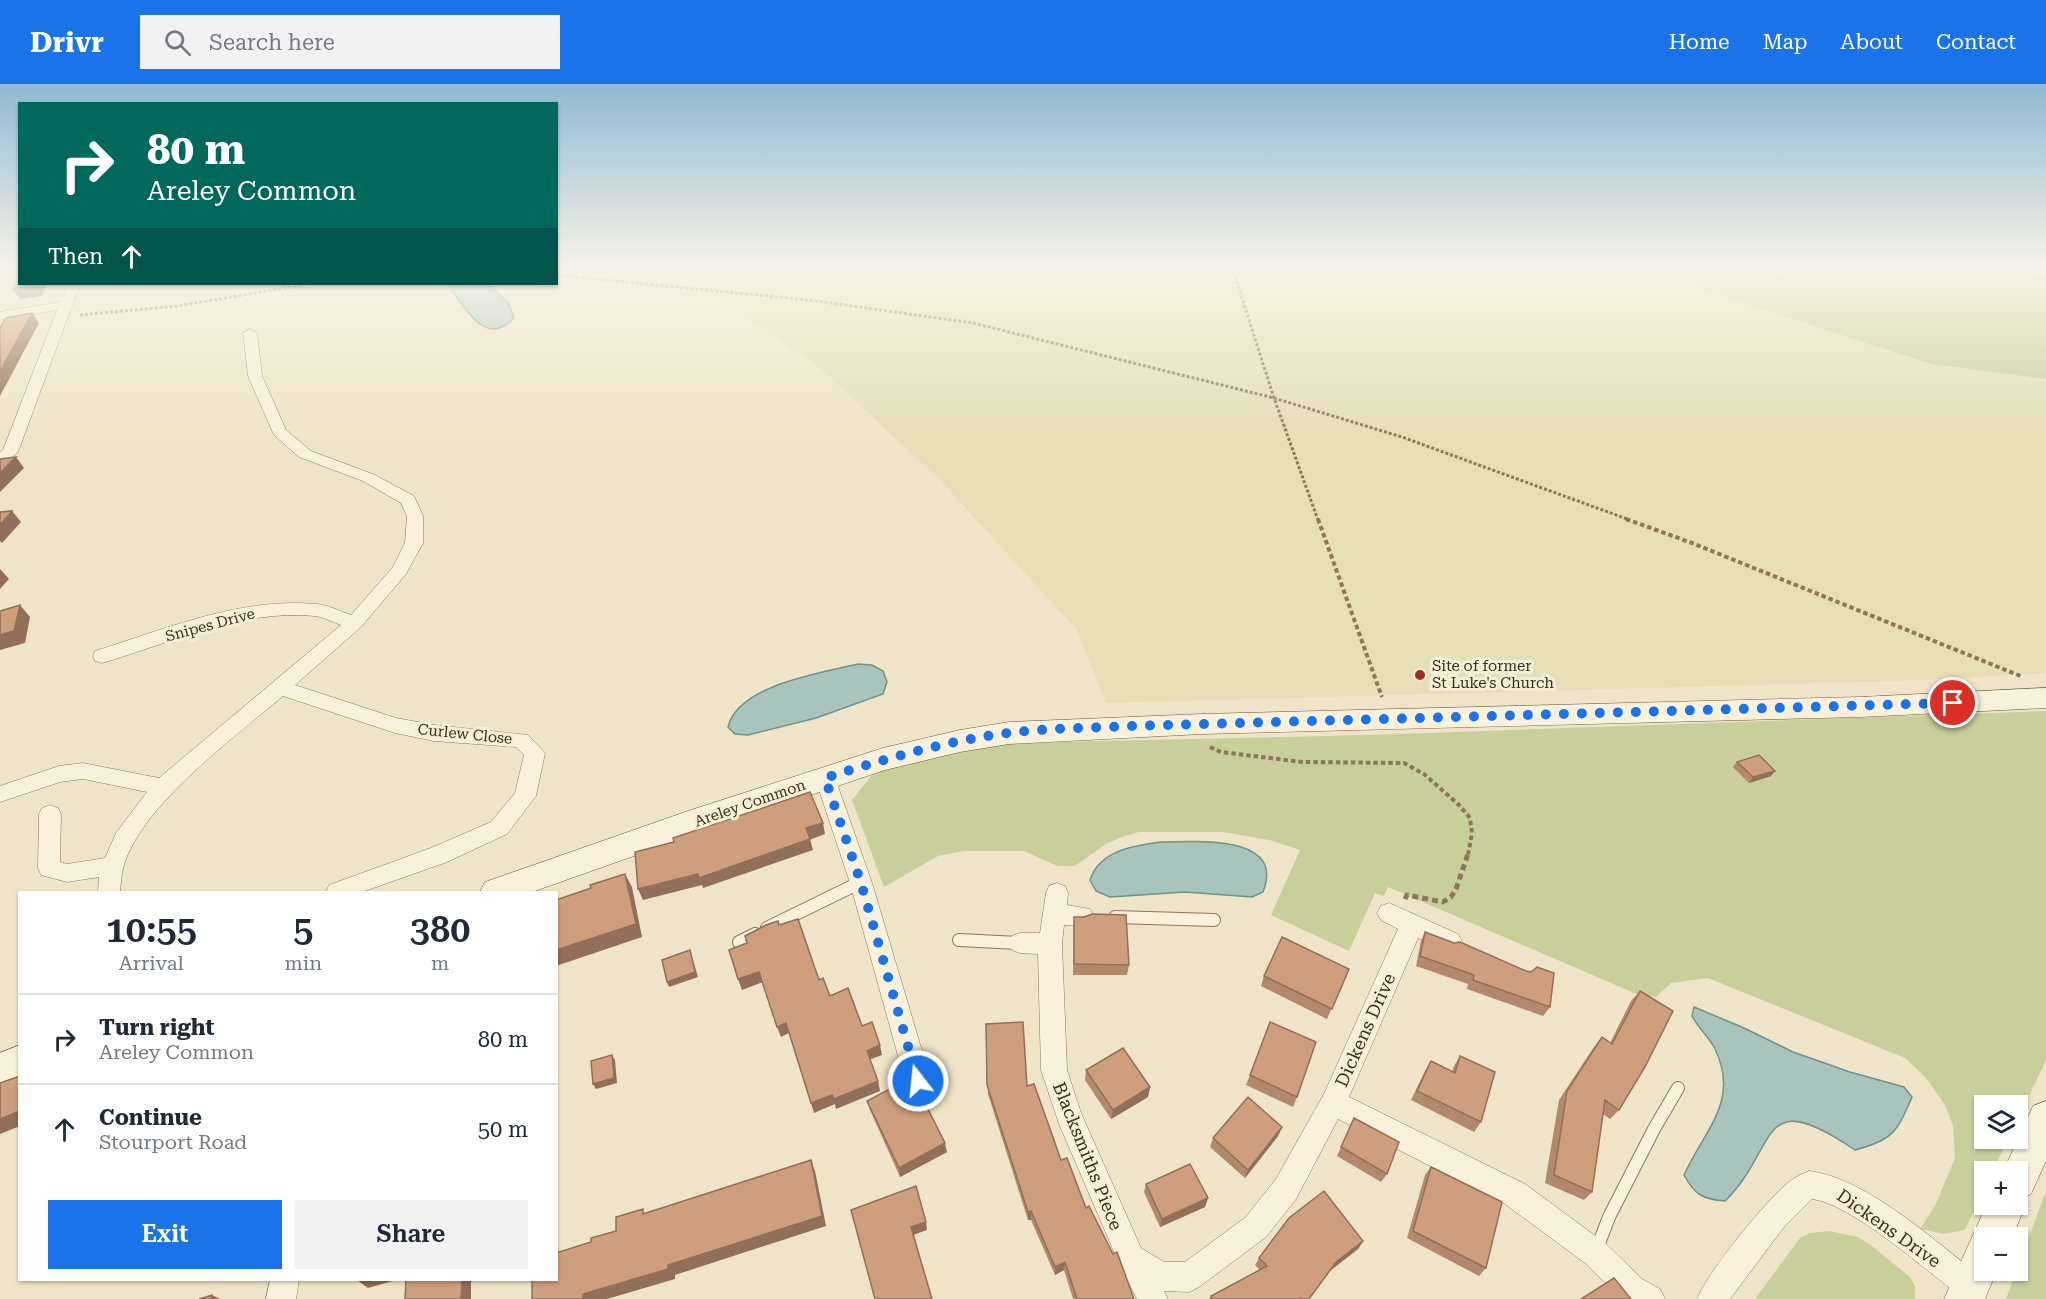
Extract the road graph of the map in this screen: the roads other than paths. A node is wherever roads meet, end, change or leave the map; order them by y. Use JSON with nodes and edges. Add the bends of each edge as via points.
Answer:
{"nodes":[{"id":1,"x":58,"y":324,"type":"edge"},
{"id":2,"x":250,"y":333,"type":"dead end"},
{"id":3,"x":0,"y":459,"type":"edge"},
{"id":4,"x":355,"y":622,"type":"junction"},
{"id":5,"x":102,"y":656,"type":"dead end"},
{"id":6,"x":281,"y":688,"type":"junction"},
{"id":7,"x":2037,"y":690,"type":"edge"},
{"id":8,"x":825,"y":778,"type":"junction"},
{"id":9,"x":163,"y":787,"type":"junction"},
{"id":10,"x":0,"y":794,"type":"edge"},
{"id":11,"x":50,"y":814,"type":"dead end"},
{"id":12,"x":112,"y":866,"type":"junction"},
{"id":13,"x":859,"y":883,"type":"junction"},
{"id":14,"x":109,"y":891,"type":"edge"},
{"id":15,"x":341,"y":891,"type":"edge"},
{"id":16,"x":499,"y":891,"type":"edge"},
{"id":17,"x":1094,"y":916,"type":"joint"},
{"id":18,"x":1214,"y":920,"type":"dead end"},
{"id":19,"x":959,"y":940,"type":"dead end"},
{"id":20,"x":739,"y":942,"type":"dead end"},
{"id":21,"x":1020,"y":943,"type":"joint"},
{"id":22,"x":1455,"y":943,"type":"edge"},
{"id":23,"x":1050,"y":944,"type":"junction"},
{"id":24,"x":18,"y":1063,"type":"edge"},
{"id":25,"x":0,"y":1070,"type":"edge"},
{"id":26,"x":918,"y":1081,"type":"dead end"},
{"id":27,"x":1678,"y":1088,"type":"dead end"},
{"id":28,"x":1334,"y":1103,"type":"junction"},
{"id":29,"x":2046,"y":1119,"type":"edge"},
{"id":30,"x":2027,"y":1161,"type":"edge"},
{"id":31,"x":1595,"y":1253,"type":"junction"},
{"id":32,"x":1131,"y":1258,"type":"junction"},
{"id":33,"x":1973,"y":1280,"type":"edge"},
{"id":34,"x":285,"y":1281,"type":"edge"},
{"id":35,"x":281,"y":1299,"type":"edge"},
{"id":36,"x":1153,"y":1299,"type":"edge"},
{"id":37,"x":1650,"y":1299,"type":"edge"},
{"id":38,"x":1712,"y":1299,"type":"edge"}],
"edges":[{"from":1,"to":3,"type":"street","via":[[10,452]]},
{"from":2,"to":4,"type":"street","via":[[255,376],[279,432],[304,454],[408,500],[415,516],[414,543],[400,570]]},
{"from":4,"to":5,"type":"street","name":"Snipes Drive","via":[[318,610],[269,610],[221,619]]},
{"from":4,"to":6,"type":"street"},
{"from":6,"to":9,"type":"street"},
{"from":6,"to":15,"type":"street","name":"Curlew Close","via":[[395,725],[434,733],[521,740],[535,753],[525,796],[498,828],[429,859]]},
{"from":7,"to":8,"type":"main road","name":"Areley Common","via":[[1860,707],[1202,724],[1009,733],[922,750]]},
{"from":8,"to":13,"type":"street"},
{"from":8,"to":16,"type":"main road","name":"Areley Common"},
{"from":9,"to":10,"type":"street","via":[[84,771],[59,774]]},
{"from":9,"to":12,"type":"street","via":[[124,839]]},
{"from":11,"to":12,"type":"street","via":[[49,868],[67,873]]},
{"from":12,"to":14,"type":"street"},
{"from":13,"to":20,"type":"lane"},
{"from":13,"to":26,"type":"street"},
{"from":17,"to":18,"type":"lane","name":"Blacksmiths Piece"},
{"from":17,"to":23,"type":"street","name":"Blacksmiths Piece","via":[[1055,904]]},
{"from":19,"to":21,"type":"lane"},
{"from":21,"to":23,"type":"street"},
{"from":22,"to":28,"type":"street","name":"Dickens Drive","via":[[1400,919]]},
{"from":23,"to":32,"type":"street","name":"Blacksmiths Piece","via":[[1054,1070],[1068,1115]]},
{"from":24,"to":25,"type":"main road"},
{"from":27,"to":31,"type":"lane","via":[[1609,1217]]},
{"from":28,"to":31,"type":"street","name":"Dickens Drive","via":[[1515,1194]]},
{"from":28,"to":32,"type":"street","via":[[1286,1189],[1256,1227],[1221,1254],[1189,1277],[1160,1276]]},
{"from":29,"to":30,"type":"main road"},
{"from":31,"to":37,"type":"street","name":"Dickens Drive","via":[[1632,1289]]},
{"from":32,"to":36,"type":"street","name":"Blacksmiths Piece"},
{"from":33,"to":38,"type":"street","name":"Dickens Drive","via":[[1851,1199],[1828,1186],[1810,1185],[1797,1192],[1782,1209]]},
{"from":34,"to":35,"type":"street"}]}
